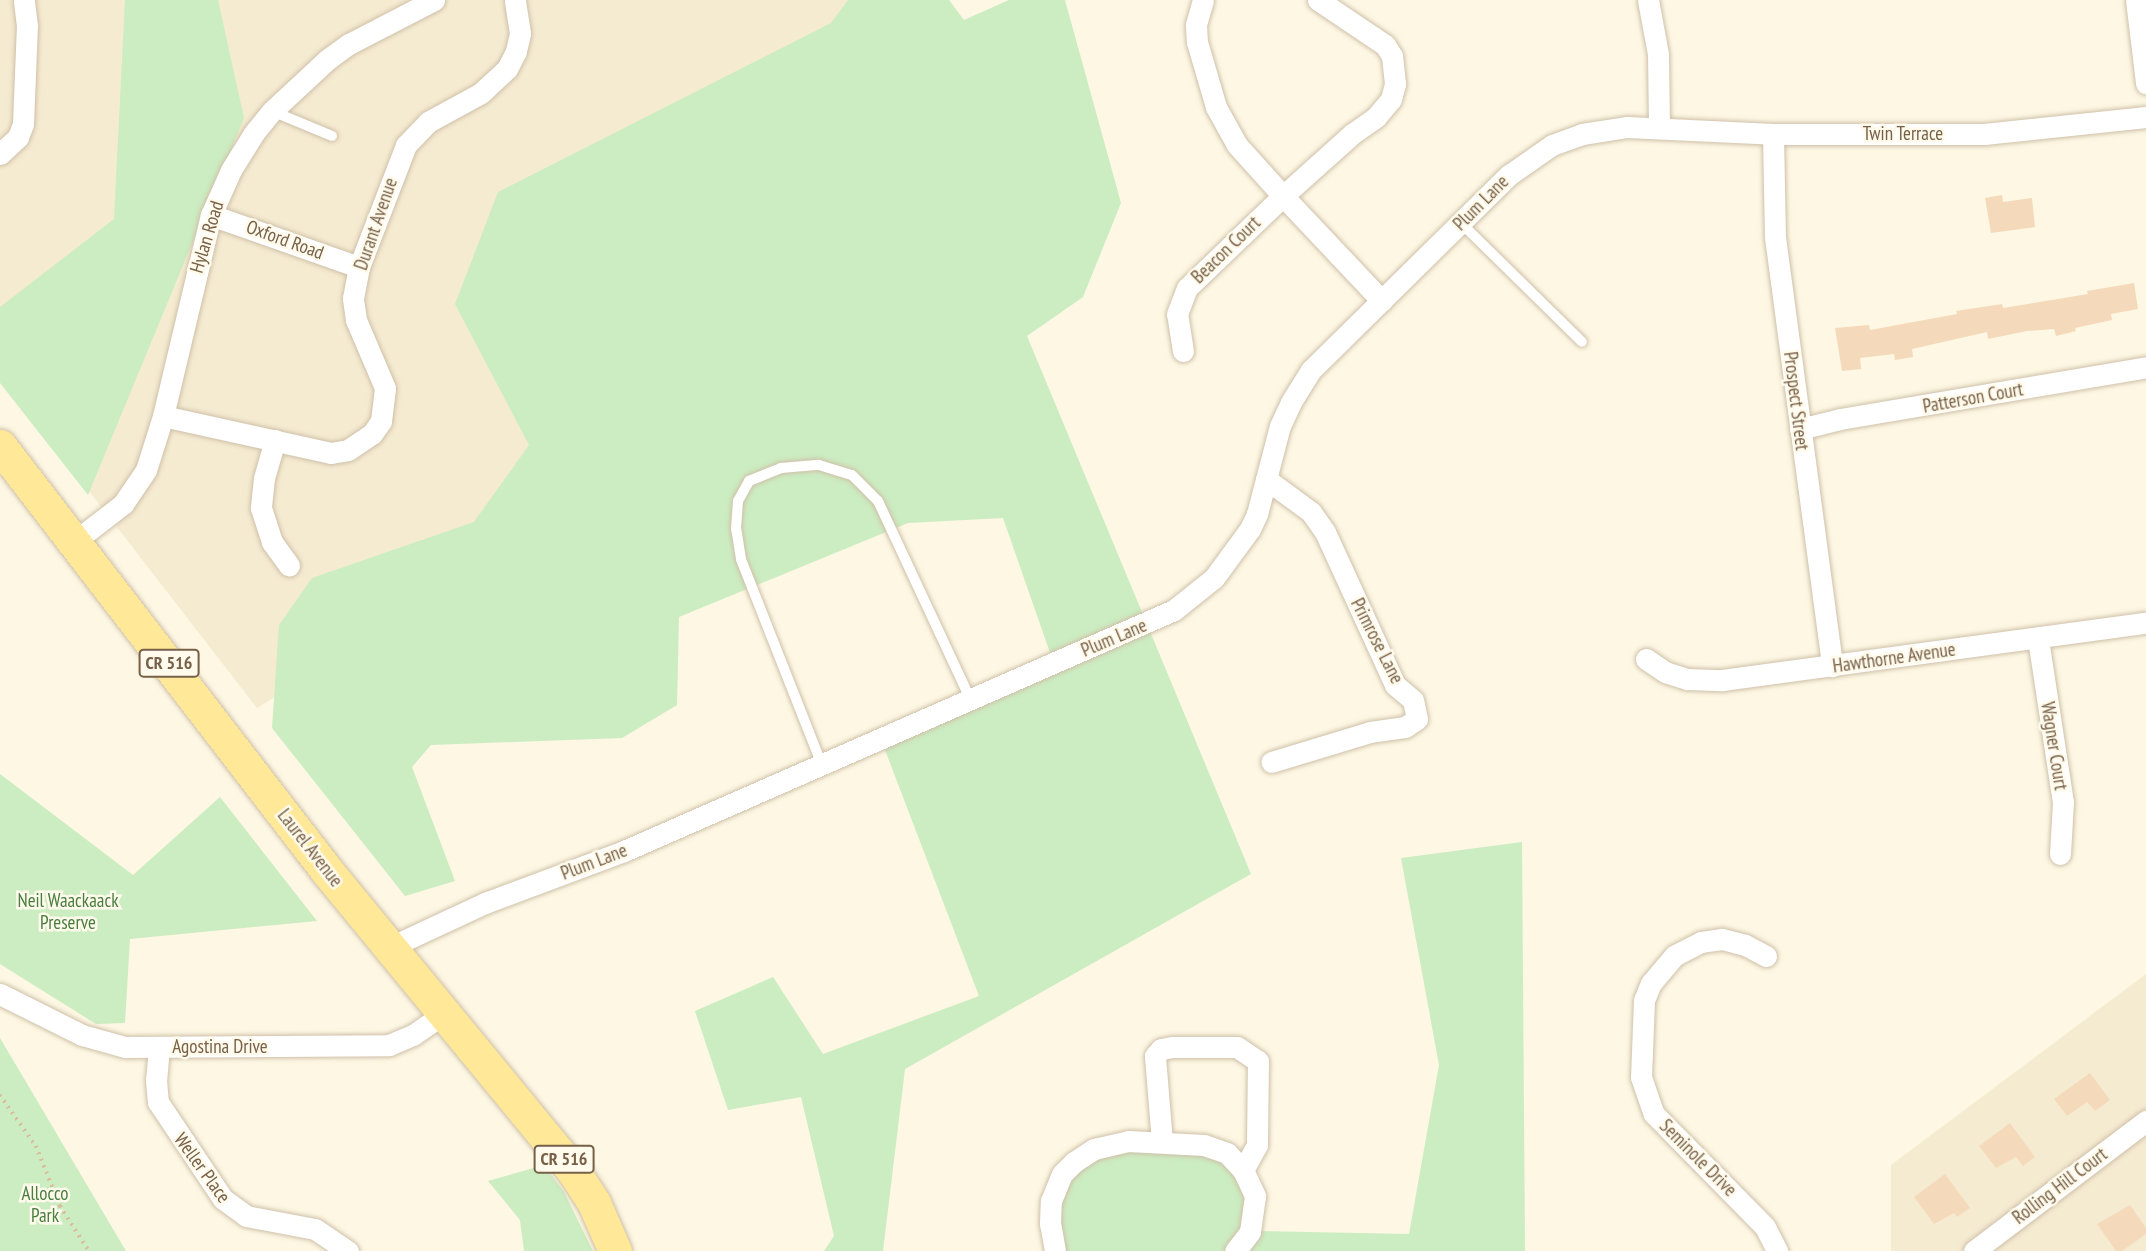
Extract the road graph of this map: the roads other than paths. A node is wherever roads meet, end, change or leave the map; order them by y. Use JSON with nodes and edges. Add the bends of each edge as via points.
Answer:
{"nodes":[{"id":1,"x":23,"y":0,"type":"edge"},
{"id":2,"x":434,"y":0,"type":"edge"},
{"id":3,"x":514,"y":0,"type":"edge"},
{"id":4,"x":1203,"y":0,"type":"edge"},
{"id":5,"x":1318,"y":0,"type":"edge"},
{"id":6,"x":1648,"y":0,"type":"edge"},
{"id":7,"x":2136,"y":0,"type":"edge"},
{"id":8,"x":2146,"y":83,"type":"edge"},
{"id":9,"x":272,"y":111,"type":"junction"},
{"id":10,"x":2146,"y":117,"type":"edge"},
{"id":11,"x":1659,"y":128,"type":"junction"},
{"id":12,"x":1773,"y":134,"type":"junction"},
{"id":13,"x":332,"y":136,"type":"dead end"},
{"id":14,"x":0,"y":154,"type":"edge"},
{"id":15,"x":1283,"y":196,"type":"junction"},
{"id":16,"x":211,"y":215,"type":"junction"},
{"id":17,"x":1462,"y":224,"type":"junction"},
{"id":18,"x":359,"y":267,"type":"junction"},
{"id":19,"x":1382,"y":300,"type":"junction"},
{"id":20,"x":1582,"y":342,"type":"dead end"},
{"id":21,"x":1183,"y":351,"type":"dead end"},
{"id":22,"x":2146,"y":367,"type":"edge"},
{"id":23,"x":163,"y":416,"type":"junction"},
{"id":24,"x":1800,"y":429,"type":"junction"},
{"id":25,"x":275,"y":440,"type":"junction"},
{"id":26,"x":0,"y":446,"type":"edge"},
{"id":27,"x":1266,"y":479,"type":"junction"},
{"id":28,"x":75,"y":541,"type":"junction"},
{"id":29,"x":289,"y":565,"type":"dead end"},
{"id":30,"x":2146,"y":623,"type":"edge"},
{"id":31,"x":2038,"y":639,"type":"junction"},
{"id":32,"x":1646,"y":659,"type":"dead end"},
{"id":33,"x":1832,"y":666,"type":"junction"},
{"id":34,"x":971,"y":700,"type":"junction"},
{"id":35,"x":1270,"y":762,"type":"dead end"},
{"id":36,"x":822,"y":765,"type":"junction"},
{"id":37,"x":2060,"y":853,"type":"dead end"},
{"id":38,"x":388,"y":948,"type":"junction"},
{"id":39,"x":1766,"y":956,"type":"dead end"},
{"id":40,"x":0,"y":994,"type":"edge"},
{"id":41,"x":443,"y":1014,"type":"junction"},
{"id":42,"x":159,"y":1047,"type":"junction"},
{"id":43,"x":2146,"y":1121,"type":"edge"},
{"id":44,"x":1162,"y":1142,"type":"junction"},
{"id":45,"x":1243,"y":1170,"type":"junction"},
{"id":46,"x":348,"y":1251,"type":"edge"},
{"id":47,"x":615,"y":1251,"type":"edge"},
{"id":48,"x":1055,"y":1251,"type":"edge"},
{"id":49,"x":1235,"y":1251,"type":"edge"},
{"id":50,"x":1777,"y":1251,"type":"edge"},
{"id":51,"x":1975,"y":1251,"type":"edge"}],
"edges":[{"from":1,"to":14,"type":"street","via":[[27,26],[23,124]]},
{"from":2,"to":9,"type":"street","name":"Hylan Road","via":[[349,44],[308,75]]},
{"from":3,"to":18,"type":"street","name":"Durant Avenue","via":[[520,33],[507,69],[481,93],[428,122],[406,145]]},
{"from":4,"to":15,"type":"street","via":[[1197,42],[1216,107],[1237,145]]},
{"from":5,"to":15,"type":"street","name":"Beacon Court","via":[[1385,45],[1396,71],[1395,84],[1391,99],[1376,117]]},
{"from":6,"to":11,"type":"street","via":[[1658,54]]},
{"from":7,"to":8,"type":"street"},
{"from":9,"to":13,"type":"lane"},
{"from":9,"to":16,"type":"street","name":"Hylan Road","via":[[231,170]]},
{"from":10,"to":12,"type":"street","name":"Twin Terrace","via":[[1984,134]]},
{"from":11,"to":12,"type":"street","name":"Twin Terrace"},
{"from":11,"to":17,"type":"street","name":"Plum Lane","via":[[1598,130],[1552,145],[1516,169]]},
{"from":12,"to":24,"type":"street","name":"Prospect Street","via":[[1775,237]]},
{"from":15,"to":19,"type":"street"},
{"from":15,"to":21,"type":"street","name":"Beacon Court","via":[[1187,288],[1177,314]]},
{"from":16,"to":18,"type":"street","name":"Oxford Road"},
{"from":16,"to":23,"type":"street","name":"Hylan Road"},
{"from":17,"to":19,"type":"street","name":"Plum Lane"},
{"from":17,"to":20,"type":"lane"},
{"from":18,"to":25,"type":"street","name":"Durant Avenue","via":[[353,298],[356,320],[385,388],[381,421],[362,443],[348,450],[323,452]]},
{"from":19,"to":27,"type":"street","name":"Plum Lane","via":[[1324,355],[1300,385],[1280,426]]},
{"from":22,"to":24,"type":"street","name":"Patterson Court"},
{"from":23,"to":25,"type":"street","name":"Durant Avenue"},
{"from":23,"to":28,"type":"street","name":"Hylan Road","via":[[146,470],[131,494]]},
{"from":24,"to":33,"type":"street","name":"Prospect Street"},
{"from":25,"to":29,"type":"street","via":[[261,508],[272,542]]},
{"from":26,"to":28,"type":"main road","name":"Laurel Avenue","number":"CR 516"},
{"from":27,"to":34,"type":"street","name":"Plum Lane","via":[[1250,529],[1231,559],[1199,591],[1161,618]]},
{"from":27,"to":35,"type":"street","name":"Primrose Lane","via":[[1311,512],[1325,532],[1395,685],[1413,700],[1417,719],[1405,727],[1370,732]]},
{"from":28,"to":38,"type":"main road","name":"Laurel Avenue","number":"CR 516"},
{"from":30,"to":31,"type":"street","name":"Hawthorne Avenue"},
{"from":31,"to":33,"type":"street","name":"Hawthorne Avenue"},
{"from":31,"to":37,"type":"street","name":"Wagner Court","via":[[2063,802]]},
{"from":32,"to":33,"type":"street","name":"Hawthorne Avenue","via":[[1665,672],[1702,681]]},
{"from":34,"to":36,"type":"street","name":"Plum Lane"},
{"from":34,"to":36,"type":"lane","via":[[878,501],[852,475],[819,465],[781,467],[749,481],[738,500],[736,529],[741,559]]},
{"from":36,"to":38,"type":"street","name":"Plum Lane","via":[[624,850],[485,903]]},
{"from":38,"to":41,"type":"main road","name":"Laurel Avenue","number":"CR 516"},
{"from":39,"to":50,"type":"street","name":"Seminole Drive","via":[[1722,939],[1701,942],[1674,956],[1651,983],[1644,1000],[1641,1077],[1654,1114],[1765,1227]]},
{"from":40,"to":42,"type":"street","name":"Agostina Drive","via":[[93,1040],[125,1047]]},
{"from":41,"to":42,"type":"street","name":"Agostina Drive","via":[[389,1045]]},
{"from":41,"to":47,"type":"main road","name":"Laurel Avenue","number":"CR 516","via":[[574,1172]]},
{"from":42,"to":46,"type":"street","name":"Weller Place","via":[[158,1102],[223,1199],[246,1216],[315,1229]]},
{"from":43,"to":51,"type":"street","name":"Rolling Hill Court"},
{"from":44,"to":45,"type":"street","via":[[1222,1150]]},
{"from":44,"to":45,"type":"street","via":[[1155,1056],[1172,1047],[1237,1047],[1258,1061],[1257,1145]]},
{"from":44,"to":48,"type":"street","via":[[1114,1143],[1094,1149],[1062,1174],[1051,1201]]},
{"from":45,"to":49,"type":"street","via":[[1255,1196],[1253,1220]]}]}
